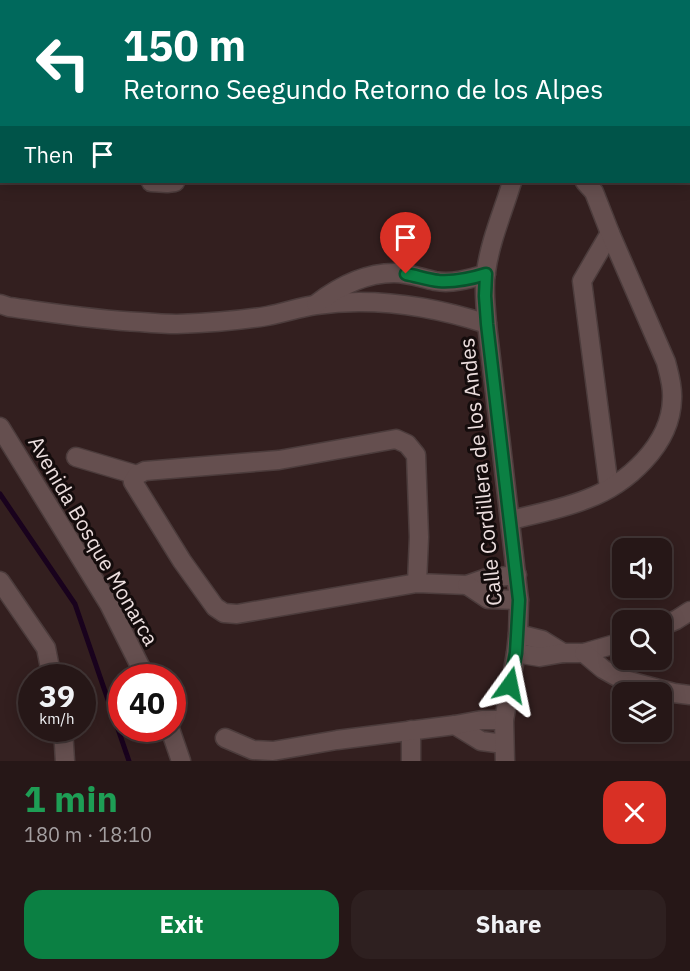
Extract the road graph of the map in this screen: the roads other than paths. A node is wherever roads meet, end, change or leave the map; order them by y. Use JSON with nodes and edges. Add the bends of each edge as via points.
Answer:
{"nodes":[{"id":1,"x":512,"y":183,"type":"edge"},
{"id":2,"x":586,"y":183,"type":"edge"},
{"id":3,"x":610,"y":233,"type":"junction"},
{"id":4,"x":486,"y":274,"type":"junction"},
{"id":5,"x":436,"y":281,"type":"junction"},
{"id":6,"x":0,"y":304,"type":"edge"},
{"id":7,"x":315,"y":305,"type":"junction"},
{"id":8,"x":434,"y":309,"type":"junction"},
{"id":9,"x":487,"y":324,"type":"junction"},
{"id":10,"x":0,"y":427,"type":"edge"},
{"id":11,"x":76,"y":458,"type":"dead end"},
{"id":12,"x":137,"y":475,"type":"junction"},
{"id":13,"x":609,"y":488,"type":"junction"},
{"id":14,"x":508,"y":501,"type":"junction"},
{"id":15,"x":571,"y":505,"type":"junction"},
{"id":16,"x":510,"y":520,"type":"junction"},
{"id":17,"x":517,"y":576,"type":"junction"},
{"id":18,"x":0,"y":581,"type":"edge"},
{"id":19,"x":417,"y":583,"type":"junction"},
{"id":20,"x":467,"y":585,"type":"junction"},
{"id":21,"x":519,"y":600,"type":"junction"},
{"id":22,"x":690,"y":611,"type":"edge"},
{"id":23,"x":672,"y":622,"type":"edge"},
{"id":24,"x":518,"y":634,"type":"junction"},
{"id":25,"x":612,"y":645,"type":"edge"},
{"id":26,"x":516,"y":653,"type":"junction"},
{"id":27,"x":563,"y":653,"type":"junction"},
{"id":28,"x":584,"y":653,"type":"junction"},
{"id":29,"x":49,"y":664,"type":"edge"},
{"id":30,"x":140,"y":664,"type":"edge"},
{"id":31,"x":690,"y":694,"type":"edge"},
{"id":32,"x":504,"y":720,"type":"junction"},
{"id":33,"x":455,"y":726,"type":"junction"},
{"id":34,"x":411,"y":730,"type":"junction"},
{"id":35,"x":225,"y":738,"type":"dead end"},
{"id":36,"x":64,"y":742,"type":"edge"},
{"id":37,"x":174,"y":742,"type":"edge"},
{"id":38,"x":505,"y":752,"type":"edge"},
{"id":39,"x":274,"y":756,"type":"edge"},
{"id":40,"x":65,"y":761,"type":"edge"},
{"id":41,"x":181,"y":761,"type":"edge"},
{"id":42,"x":411,"y":761,"type":"edge"}],
"edges":[{"from":1,"to":4,"type":"street","name":"Calle Cordillera de los Andes"},
{"from":2,"to":3,"type":"street","via":[[594,192]]},
{"from":3,"to":13,"type":"street","via":[[582,281]]},
{"from":3,"to":13,"type":"street","via":[[666,362],[672,398],[666,427],[654,450]]},
{"from":4,"to":5,"type":"street","via":[[464,281]]},
{"from":4,"to":9,"type":"street","name":"Calle Cordillera de los Andes"},
{"from":5,"to":7,"type":"street","via":[[393,273],[370,276],[343,286]]},
{"from":5,"to":8,"type":"street"},
{"from":6,"to":7,"type":"street","via":[[102,320],[174,324],[224,321]]},
{"from":7,"to":8,"type":"street","via":[[375,302]]},
{"from":8,"to":9,"type":"street"},
{"from":9,"to":14,"type":"street","name":"Calle Cordillera de los Andes"},
{"from":10,"to":30,"type":"street","name":"Avenida Bosque Monarca","via":[[109,604]]},
{"from":11,"to":12,"type":"street"},
{"from":12,"to":19,"type":"street","via":[[133,482],[176,551],[215,607],[224,613]]},
{"from":12,"to":19,"type":"street","via":[[146,471],[279,460],[396,439],[416,455]]},
{"from":13,"to":15,"type":"street"},
{"from":14,"to":15,"type":"street"},
{"from":14,"to":16,"type":"street","name":"Calle Cordillera de los Andes"},
{"from":15,"to":16,"type":"street"},
{"from":16,"to":17,"type":"street","name":"Calle Cordillera de los Andes"},
{"from":17,"to":20,"type":"street","via":[[487,578]]},
{"from":17,"to":21,"type":"street","name":"Calle Cordillera de los Andes"},
{"from":18,"to":29,"type":"street","via":[[46,648]]},
{"from":19,"to":20,"type":"street"},
{"from":20,"to":21,"type":"street","via":[[488,598]]},
{"from":21,"to":24,"type":"street","name":"Calle Cordillera de los Andes"},
{"from":22,"to":23,"type":"street"},
{"from":24,"to":26,"type":"street","name":"Calle Cordillera de los Andes"},
{"from":24,"to":27,"type":"street","via":[[542,640]]},
{"from":25,"to":28,"type":"street"},
{"from":26,"to":27,"type":"street","via":[[540,657]]},
{"from":26,"to":32,"type":"street","name":"Calle Cordillera de los Andes"},
{"from":27,"to":28,"type":"street"},
{"from":28,"to":31,"type":"street","via":[[621,679]]},
{"from":32,"to":33,"type":"street"},
{"from":32,"to":38,"type":"street","name":"Calle Cordillera de los Andes"},
{"from":33,"to":34,"type":"street"},
{"from":33,"to":38,"type":"street"},
{"from":34,"to":39,"type":"street","via":[[336,740]]},
{"from":34,"to":42,"type":"street"},
{"from":35,"to":39,"type":"street"},
{"from":36,"to":40,"type":"street"},
{"from":37,"to":41,"type":"street"}]}
